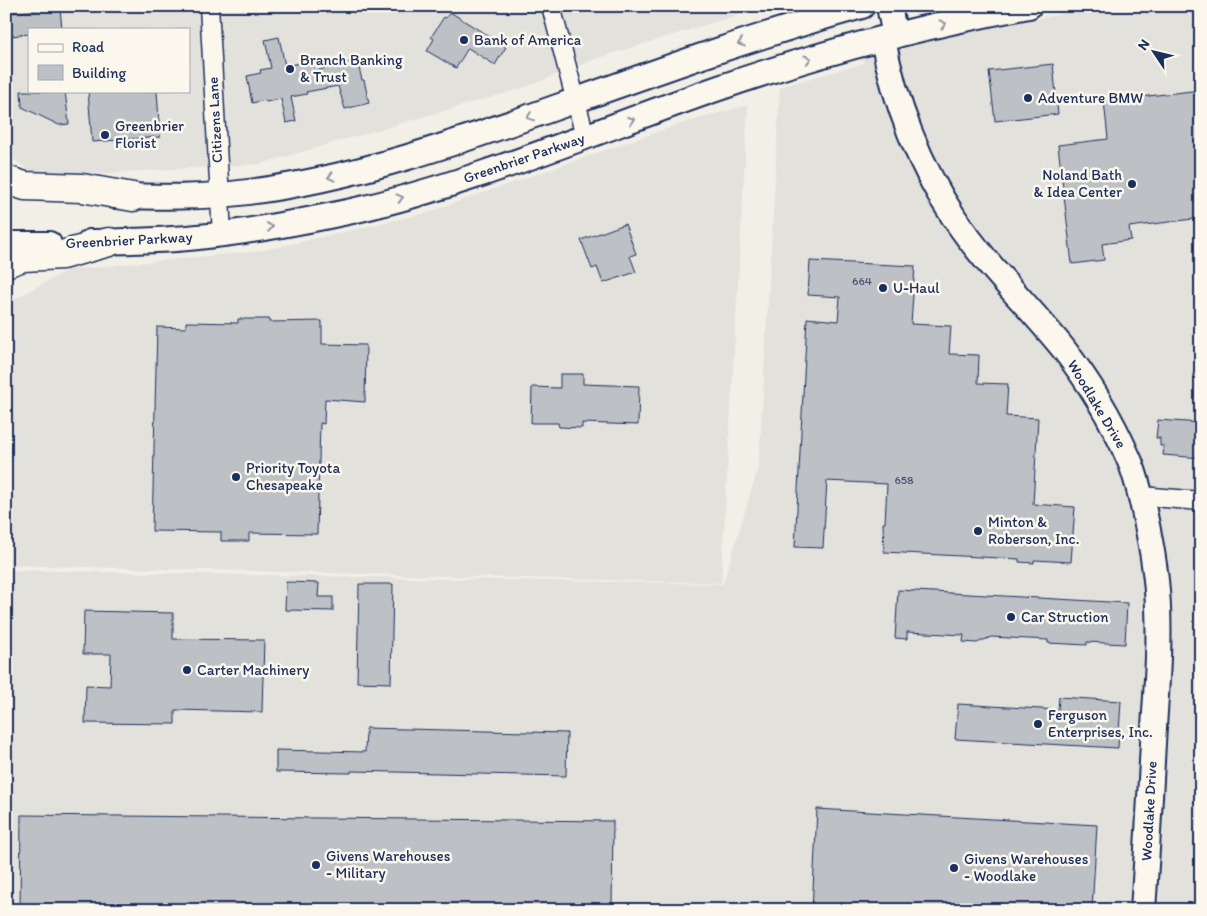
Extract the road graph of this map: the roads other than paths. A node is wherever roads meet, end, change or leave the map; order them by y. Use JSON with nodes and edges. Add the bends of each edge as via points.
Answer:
{"nodes":[{"id":1,"x":209,"y":6,"type":"edge"},
{"id":2,"x":551,"y":6,"type":"edge"},
{"id":3,"x":822,"y":6,"type":"edge"},
{"id":4,"x":863,"y":6,"type":"edge"},
{"id":5,"x":888,"y":6,"type":"edge"},
{"id":6,"x":1028,"y":6,"type":"edge"},
{"id":7,"x":800,"y":24,"type":"junction"},
{"id":8,"x":883,"y":39,"type":"junction"},
{"id":9,"x":576,"y":100,"type":"junction"},
{"id":10,"x":585,"y":136,"type":"junction"},
{"id":11,"x":6,"y":180,"type":"edge"},
{"id":12,"x":6,"y":195,"type":"edge"},
{"id":13,"x":220,"y":195,"type":"junction"},
{"id":14,"x":133,"y":196,"type":"junction"},
{"id":15,"x":222,"y":234,"type":"junction"},
{"id":16,"x":109,"y":242,"type":"junction"},
{"id":17,"x":6,"y":244,"type":"edge"},
{"id":18,"x":6,"y":263,"type":"edge"},
{"id":19,"x":1141,"y":496,"type":"junction"},
{"id":20,"x":1201,"y":501,"type":"edge"},
{"id":21,"x":1143,"y":910,"type":"edge"}],
"edges":[{"from":1,"to":13,"type":"street","name":"Citizens Lane"},
{"from":2,"to":9,"type":"street"},
{"from":3,"to":7,"type":"main road"},
{"from":4,"to":7,"type":"main road"},
{"from":4,"to":8,"type":"main road","name":"Woodlake Drive"},
{"from":5,"to":8,"type":"main road","name":"Woodlake Drive"},
{"from":8,"to":6,"type":"main road","name":"Greenbrier Parkway","one_way":true},
{"from":7,"to":9,"type":"main road","one_way":true},
{"from":10,"to":8,"type":"main road","name":"Greenbrier Parkway","one_way":true,"via":[[766,73]]},
{"from":8,"to":19,"type":"main road","name":"Woodlake Drive","via":[[888,71],[901,110],[940,194],[961,226],[1062,348],[1094,393],[1115,428]]},
{"from":9,"to":10,"type":"street"},
{"from":9,"to":13,"type":"main road","one_way":true,"via":[[374,167],[286,186]]},
{"from":15,"to":10,"type":"main road","name":"Greenbrier Parkway","one_way":true,"via":[[301,222],[406,197]]},
{"from":11,"to":14,"type":"main road","via":[[25,186],[82,188]]},
{"from":12,"to":14,"type":"main road"},
{"from":13,"to":14,"type":"main road"},
{"from":13,"to":15,"type":"street","name":"Citizens Lane"},
{"from":15,"to":16,"type":"main road","name":"Greenbrier Parkway"},
{"from":16,"to":17,"type":"main road","name":"Greenbrier Parkway"},
{"from":16,"to":18,"type":"main road","via":[[62,256],[23,257]]},
{"from":19,"to":20,"type":"street"},
{"from":19,"to":21,"type":"main road","name":"Woodlake Drive","via":[[1155,569],[1158,622]]}]}
